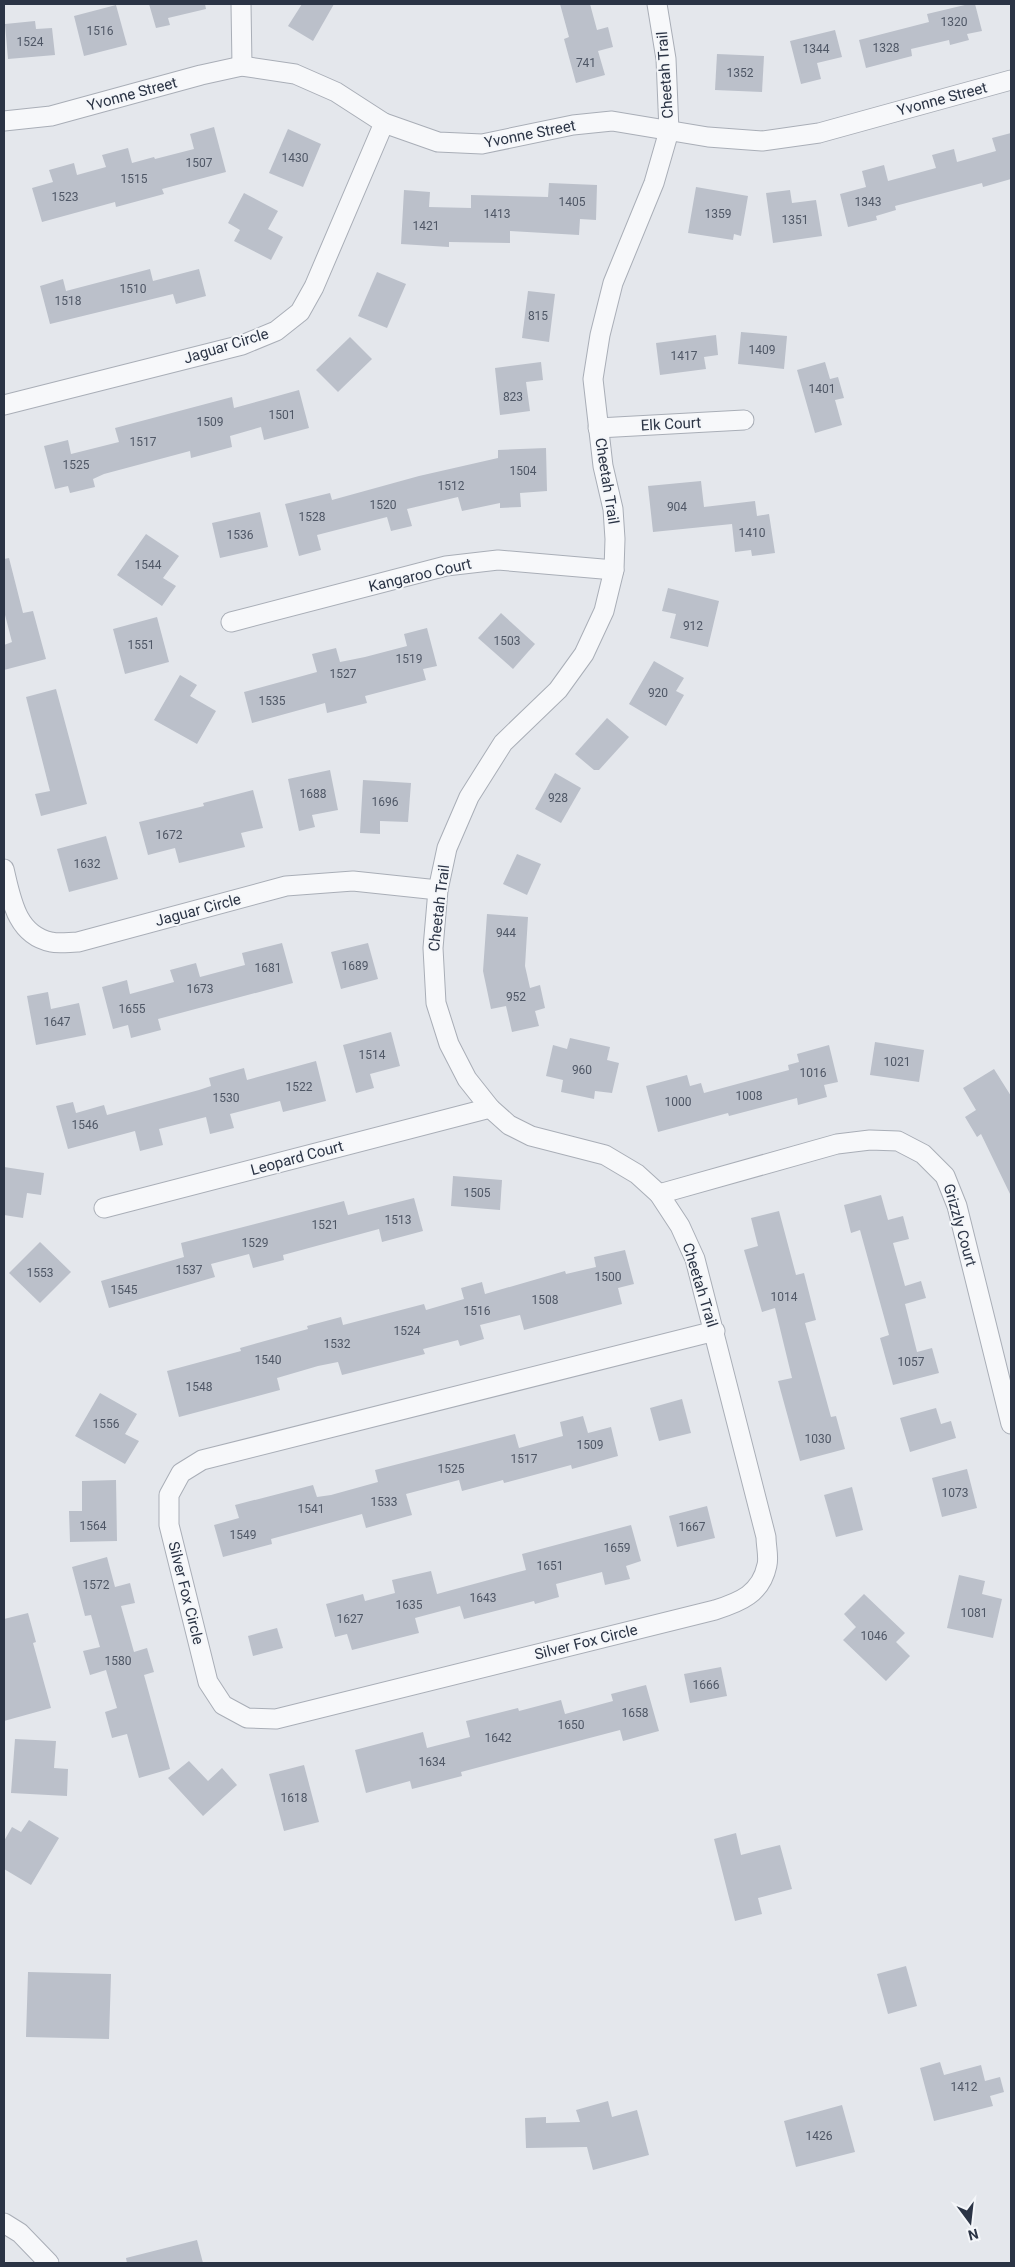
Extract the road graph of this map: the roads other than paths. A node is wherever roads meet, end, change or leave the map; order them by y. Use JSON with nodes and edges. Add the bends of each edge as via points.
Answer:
{"nodes":[{"id":1,"x":241,"y":4,"type":"edge"},
{"id":2,"x":657,"y":4,"type":"edge"},
{"id":3,"x":242,"y":66,"type":"junction"},
{"id":4,"x":1011,"y":80,"type":"edge"},
{"id":5,"x":4,"y":121,"type":"edge"},
{"id":6,"x":384,"y":123,"type":"junction"},
{"id":7,"x":669,"y":130,"type":"junction"},
{"id":8,"x":4,"y":405,"type":"edge"},
{"id":9,"x":744,"y":420,"type":"dead end"},
{"id":10,"x":598,"y":428,"type":"junction"},
{"id":11,"x":614,"y":570,"type":"junction"},
{"id":12,"x":231,"y":622,"type":"dead end"},
{"id":13,"x":4,"y":869,"type":"edge"},
{"id":14,"x":438,"y":890,"type":"junction"},
{"id":15,"x":490,"y":1108,"type":"junction"},
{"id":16,"x":660,"y":1194,"type":"junction"},
{"id":17,"x":104,"y":1208,"type":"dead end"},
{"id":18,"x":715,"y":1331,"type":"junction"},
{"id":19,"x":1011,"y":1424,"type":"edge"},
{"id":20,"x":758,"y":1586,"type":"joint"},
{"id":21,"x":4,"y":2222,"type":"edge"},
{"id":22,"x":49,"y":2263,"type":"edge"}],
"edges":[{"from":1,"to":3,"type":"street"},
{"from":2,"to":7,"type":"street","name":"Cheetah Trail","via":[[666,59]]},
{"from":3,"to":5,"type":"street","name":"Yvonne Street","via":[[52,116]]},
{"from":3,"to":6,"type":"street","name":"Yvonne Street","via":[[295,74],[336,92]]},
{"from":4,"to":7,"type":"street","name":"Yvonne Street","via":[[820,133],[762,142]]},
{"from":6,"to":7,"type":"street","name":"Yvonne Street","via":[[438,142],[482,144],[573,125],[612,122]]},
{"from":6,"to":8,"type":"street","name":"Jaguar Circle","via":[[314,287],[300,312],[276,331],[242,345]]},
{"from":7,"to":10,"type":"street","name":"Cheetah Trail","via":[[654,183],[613,283],[600,335],[593,380]]},
{"from":9,"to":10,"type":"street","name":"Elk Court"},
{"from":10,"to":11,"type":"street","name":"Cheetah Trail","via":[[613,509]]},
{"from":11,"to":12,"type":"street","name":"Kangaroo Court","via":[[498,560],[446,566]]},
{"from":11,"to":14,"type":"street","name":"Cheetah Trail","via":[[604,611],[584,654],[558,690],[503,743],[469,797],[447,848]]},
{"from":13,"to":14,"type":"street","name":"Jaguar Circle","via":[[19,918],[28,932],[50,942],[78,942],[286,886],[353,881]]},
{"from":14,"to":15,"type":"street","name":"Cheetah Trail","via":[[432,948],[436,1003],[449,1044],[467,1079]]},
{"from":15,"to":16,"type":"street","name":"Cheetah Trail","via":[[509,1126],[531,1136],[605,1155],[637,1174]]},
{"from":15,"to":17,"type":"street","name":"Leopard Court"},
{"from":16,"to":18,"type":"street","name":"Cheetah Trail","via":[[695,1259]]},
{"from":16,"to":19,"type":"street","name":"Grizzly Court","via":[[837,1144],[898,1141],[923,1154],[945,1176],[957,1206]]},
{"from":18,"to":20,"type":"street","name":"Cheetah Trail","via":[[766,1537],[767,1565]]},
{"from":18,"to":20,"type":"street","name":"Silver Fox Circle","via":[[202,1460],[181,1473],[170,1495],[169,1525],[208,1682],[223,1705],[247,1718],[276,1719],[715,1610],[740,1602]]},
{"from":21,"to":22,"type":"street","via":[[20,2233]]}]}
